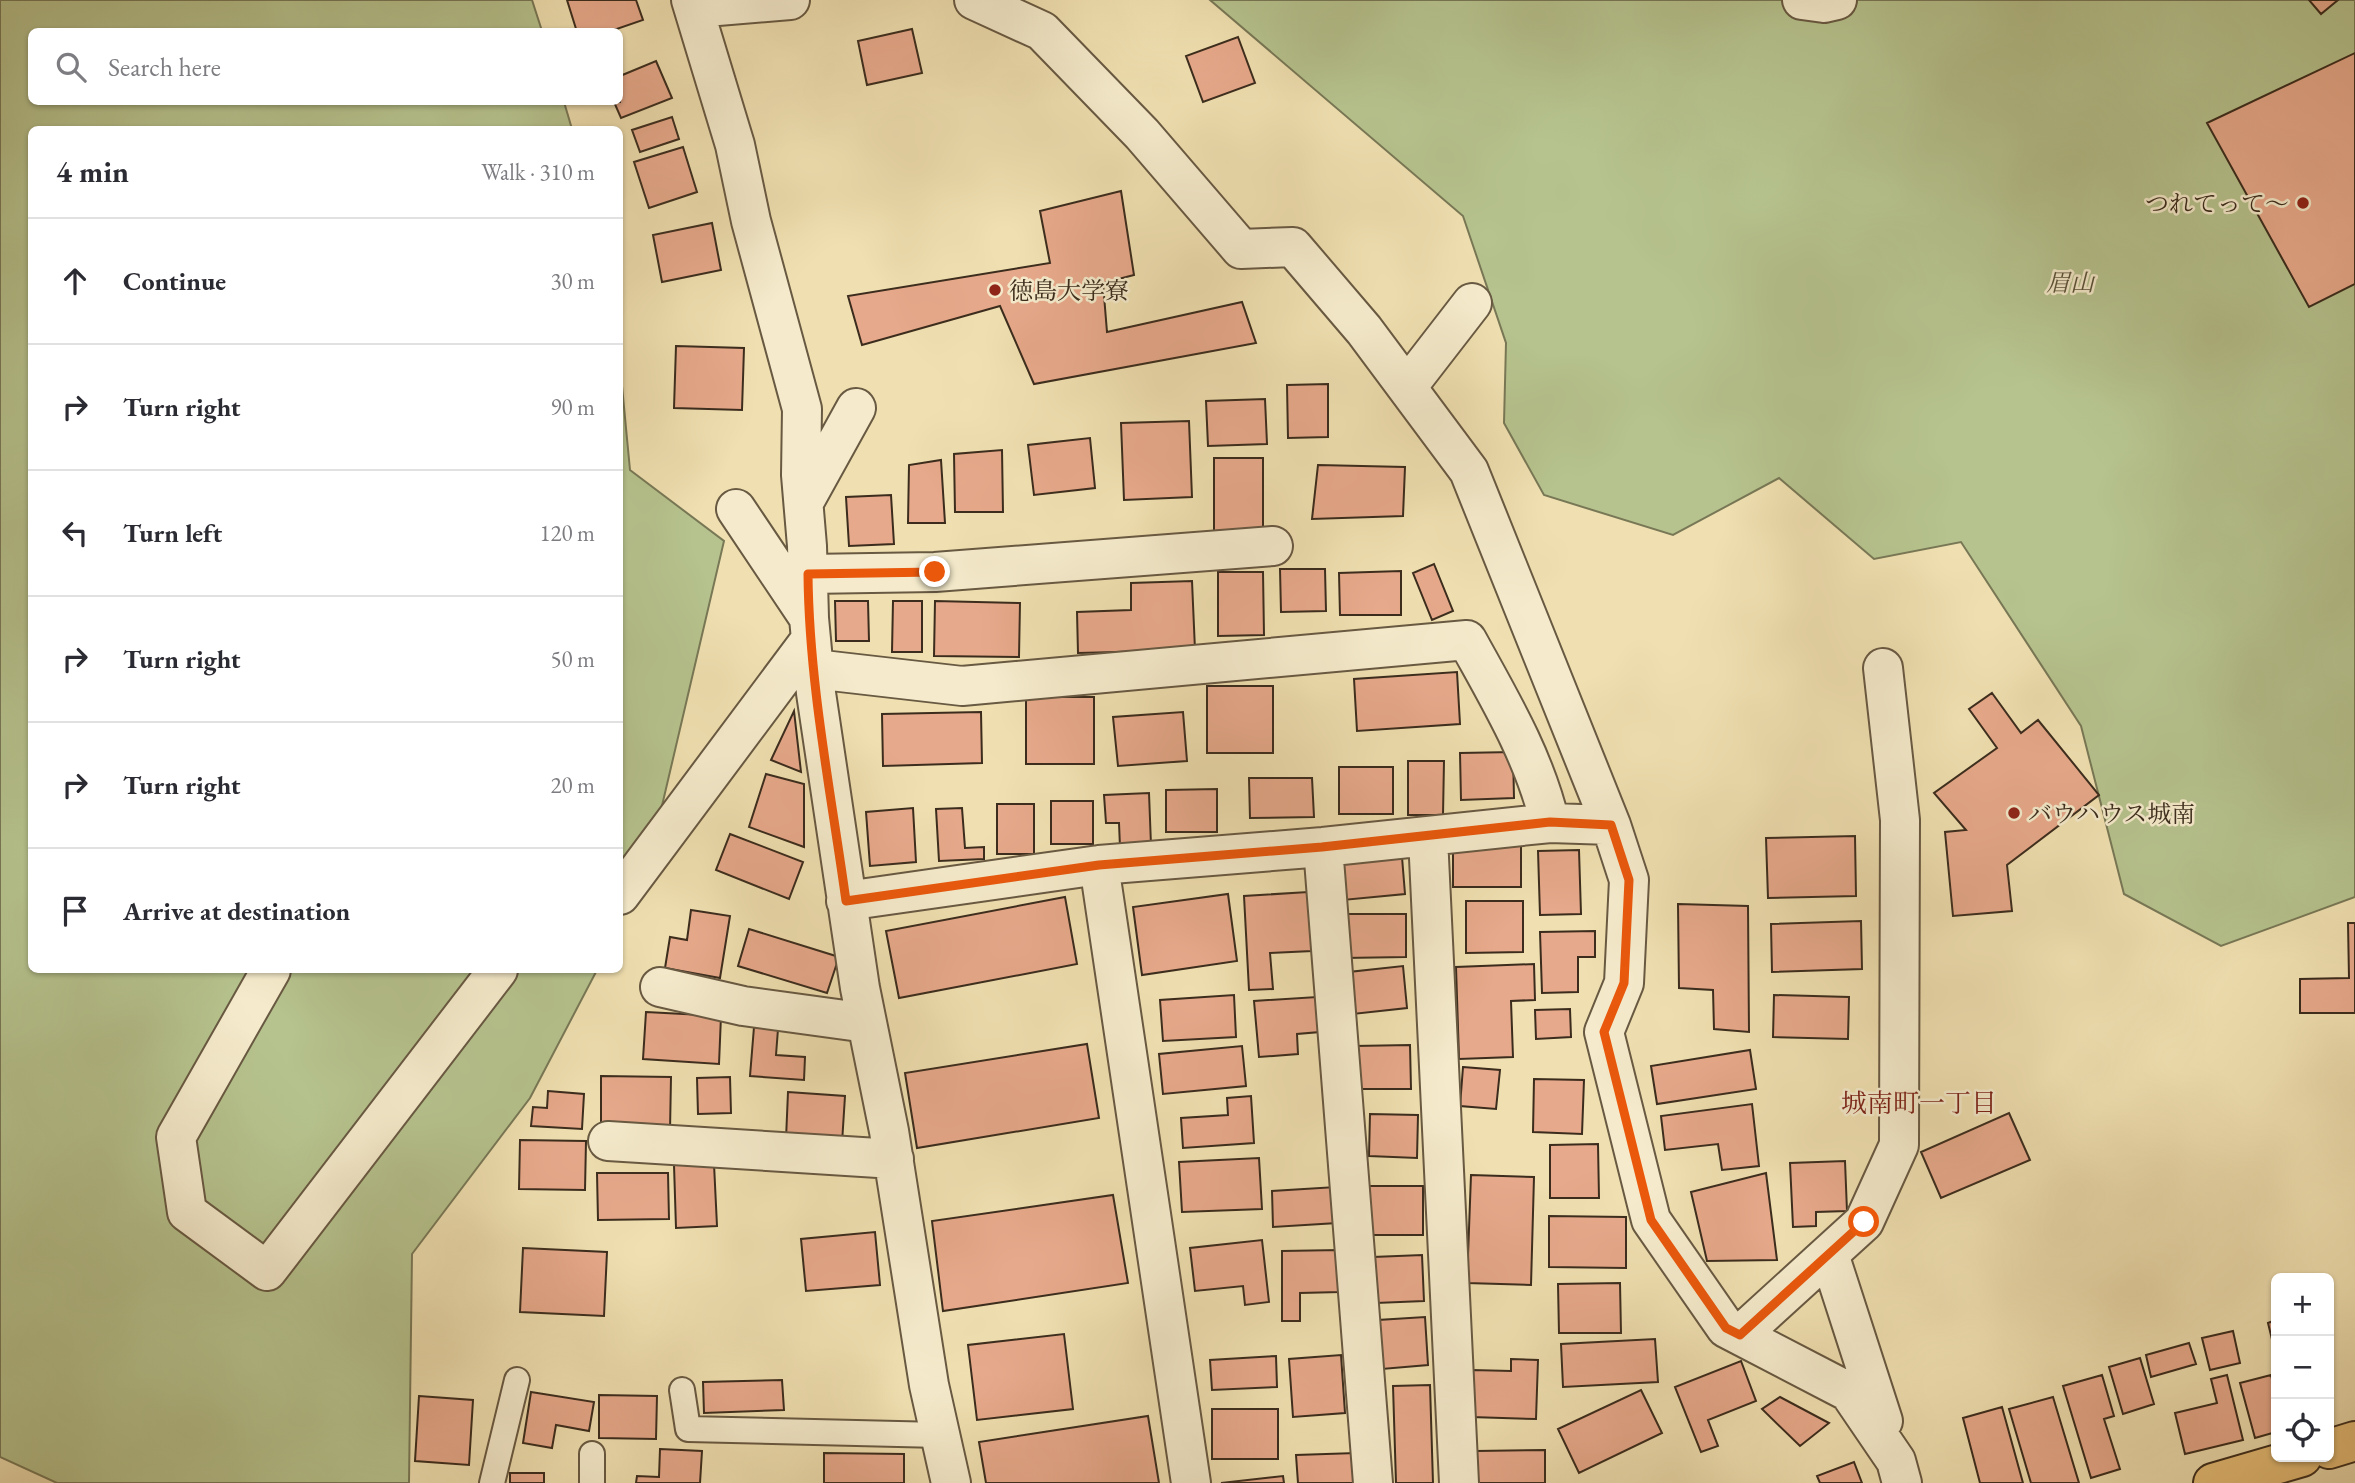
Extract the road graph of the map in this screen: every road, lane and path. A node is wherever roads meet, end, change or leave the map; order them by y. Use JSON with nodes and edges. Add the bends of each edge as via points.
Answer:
{"nodes":[{"id":1,"x":790,"y":0,"type":"edge"},
{"id":2,"x":974,"y":0,"type":"edge"},
{"id":3,"x":1802,"y":0,"type":"edge"},
{"id":4,"x":1837,"y":0,"type":"edge"},
{"id":5,"x":693,"y":4,"type":"edge"},
{"id":6,"x":1472,"y":303,"type":"dead end"},
{"id":7,"x":1407,"y":387,"type":"junction"},
{"id":8,"x":856,"y":408,"type":"dead end"},
{"id":9,"x":804,"y":502,"type":"junction"},
{"id":10,"x":736,"y":509,"type":"dead end"},
{"id":11,"x":1273,"y":546,"type":"dead end"},
{"id":12,"x":808,"y":574,"type":"junction"},
{"id":13,"x":811,"y":642,"type":"junction"},
{"id":14,"x":1883,"y":668,"type":"dead end"},
{"id":15,"x":1550,"y":822,"type":"junction"},
{"id":16,"x":1611,"y":825,"type":"junction"},
{"id":17,"x":1428,"y":837,"type":"junction"},
{"id":18,"x":1322,"y":847,"type":"junction"},
{"id":19,"x":1099,"y":865,"type":"junction"},
{"id":20,"x":623,"y":891,"type":"edge"},
{"id":21,"x":846,"y":901,"type":"junction"},
{"id":22,"x":269,"y":973,"type":"edge"},
{"id":23,"x":496,"y":973,"type":"edge"},
{"id":24,"x":660,"y":987,"type":"dead end"},
{"id":25,"x":867,"y":1023,"type":"junction"},
{"id":26,"x":608,"y":1141,"type":"dead end"},
{"id":27,"x":894,"y":1159,"type":"junction"},
{"id":28,"x":1829,"y":1254,"type":"junction"},
{"id":29,"x":1740,"y":1335,"type":"junction"},
{"id":30,"x":517,"y":1380,"type":"dead end"},
{"id":31,"x":682,"y":1390,"type":"dead end"},
{"id":32,"x":940,"y":1435,"type":"junction"},
{"id":33,"x":2355,"y":1441,"type":"edge"},
{"id":34,"x":2334,"y":1450,"type":"edge"},
{"id":35,"x":592,"y":1454,"type":"dead end"},
{"id":36,"x":2305,"y":1462,"type":"edge"},
{"id":37,"x":1899,"y":1472,"type":"edge"},
{"id":38,"x":492,"y":1483,"type":"edge"},
{"id":39,"x":592,"y":1483,"type":"edge"},
{"id":40,"x":951,"y":1483,"type":"edge"},
{"id":41,"x":1191,"y":1483,"type":"edge"},
{"id":42,"x":1373,"y":1483,"type":"edge"},
{"id":43,"x":1459,"y":1483,"type":"edge"},
{"id":44,"x":2213,"y":1483,"type":"edge"}],
"edges":[{"from":1,"to":5,"type":"street"},
{"from":2,"to":7,"type":"street","via":[[1042,31],[1143,134],[1241,249],[1293,247]]},
{"from":3,"to":4,"type":"street"},
{"from":5,"to":9,"type":"street","via":[[802,409]]},
{"from":6,"to":7,"type":"street"},
{"from":7,"to":16,"type":"street","via":[[1469,471]]},
{"from":8,"to":9,"type":"street"},
{"from":9,"to":12,"type":"street"},
{"from":10,"to":13,"type":"street"},
{"from":11,"to":12,"type":"street","via":[[935,572]]},
{"from":12,"to":13,"type":"street"},
{"from":13,"to":15,"type":"street","via":[[962,686],[1467,640],[1523,741]]},
{"from":13,"to":20,"type":"street"},
{"from":13,"to":21,"type":"street"},
{"from":14,"to":28,"type":"street","via":[[1900,820],[1899,1145],[1864,1222]]},
{"from":15,"to":16,"type":"street"},
{"from":15,"to":17,"type":"street"},
{"from":16,"to":29,"type":"street","via":[[1629,880],[1624,983],[1604,1032],[1651,1220],[1726,1328]]},
{"from":17,"to":18,"type":"street"},
{"from":17,"to":43,"type":"street"},
{"from":18,"to":19,"type":"street"},
{"from":18,"to":42,"type":"street"},
{"from":19,"to":21,"type":"street"},
{"from":19,"to":41,"type":"street"},
{"from":21,"to":25,"type":"street"},
{"from":22,"to":23,"type":"street","via":[[176,1137],[187,1212],[267,1271]]},
{"from":24,"to":25,"type":"street","via":[[743,1006]]},
{"from":25,"to":27,"type":"street"},
{"from":26,"to":27,"type":"street"},
{"from":27,"to":32,"type":"street"},
{"from":28,"to":29,"type":"street"},
{"from":28,"to":37,"type":"street"},
{"from":29,"to":37,"type":"street","via":[[1849,1392]]},
{"from":30,"to":38,"type":"lane"},
{"from":31,"to":32,"type":"lane","via":[[688,1429]]},
{"from":32,"to":40,"type":"street"},
{"from":33,"to":34,"type":"highway"},
{"from":35,"to":39,"type":"lane"},
{"from":36,"to":44,"type":"highway"}]}
